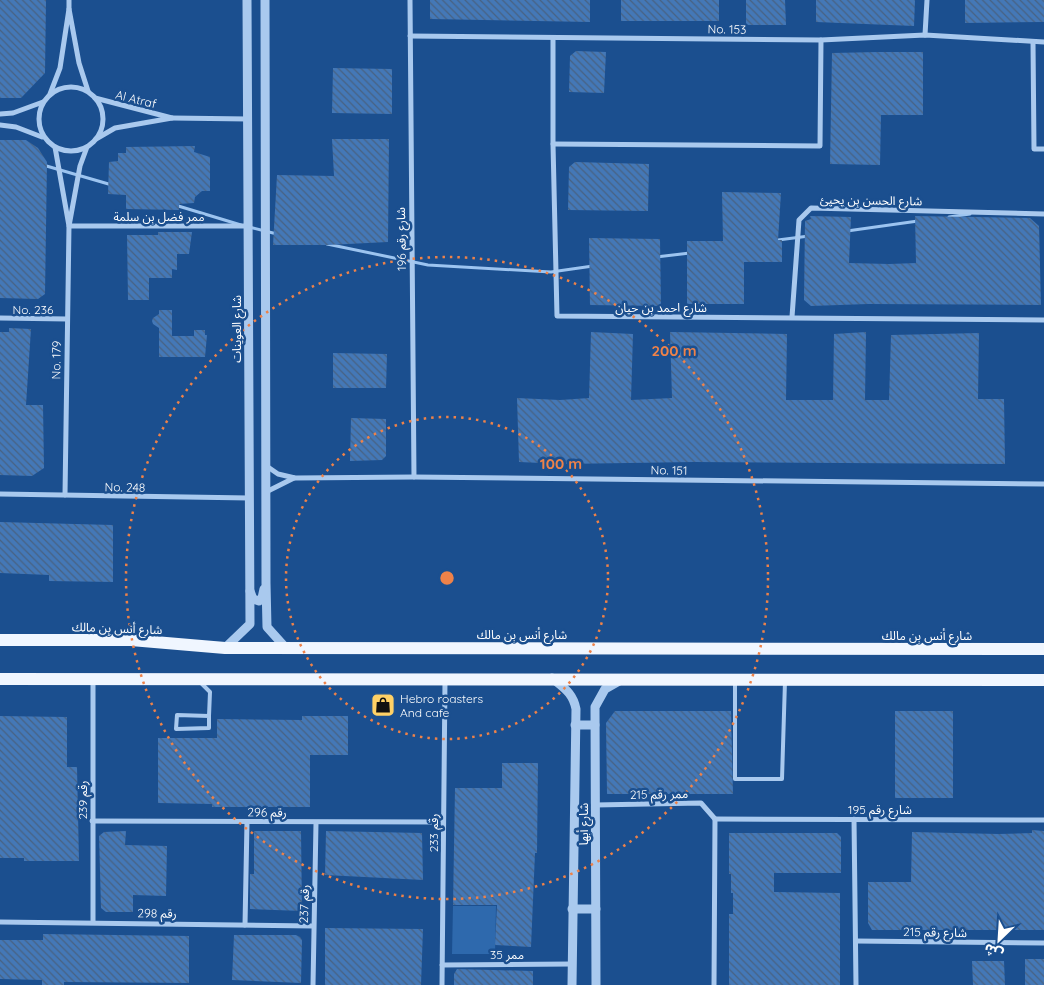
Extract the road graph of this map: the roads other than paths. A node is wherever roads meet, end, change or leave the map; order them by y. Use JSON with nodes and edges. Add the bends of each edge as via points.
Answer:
{"nodes":[{"id":1,"x":69,"y":0,"type":"edge"},
{"id":2,"x":247,"y":0,"type":"edge"},
{"id":3,"x":265,"y":0,"type":"edge"},
{"id":4,"x":410,"y":0,"type":"edge"},
{"id":5,"x":927,"y":0,"type":"edge"},
{"id":6,"x":69,"y":9,"type":"junction"},
{"id":7,"x":925,"y":35,"type":"junction"},
{"id":8,"x":410,"y":36,"type":"junction"},
{"id":9,"x":553,"y":38,"type":"junction"},
{"id":10,"x":821,"y":40,"type":"junction"},
{"id":11,"x":1032,"y":42,"type":"junction"},
{"id":12,"x":1044,"y":42,"type":"edge"},
{"id":13,"x":88,"y":91,"type":"junction"},
{"id":14,"x":50,"y":94,"type":"junction"},
{"id":15,"x":95,"y":98,"type":"junction"},
{"id":16,"x":248,"y":98,"type":"junction"},
{"id":17,"x":265,"y":99,"type":"junction"},
{"id":18,"x":43,"y":102,"type":"junction"},
{"id":19,"x":0,"y":114,"type":"edge"},
{"id":20,"x":172,"y":118,"type":"junction"},
{"id":21,"x":248,"y":119,"type":"junction"},
{"id":22,"x":0,"y":125,"type":"edge"},
{"id":23,"x":42,"y":137,"type":"junction"},
{"id":24,"x":96,"y":140,"type":"junction"},
{"id":25,"x":248,"y":142,"type":"junction"},
{"id":26,"x":264,"y":143,"type":"junction"},
{"id":27,"x":553,"y":144,"type":"junction"},
{"id":28,"x":54,"y":147,"type":"junction"},
{"id":29,"x":87,"y":147,"type":"junction"},
{"id":30,"x":1044,"y":149,"type":"edge"},
{"id":31,"x":1044,"y":214,"type":"edge"},
{"id":32,"x":69,"y":226,"type":"junction"},
{"id":33,"x":248,"y":226,"type":"junction"},
{"id":34,"x":792,"y":317,"type":"junction"},
{"id":35,"x":0,"y":318,"type":"edge"},
{"id":36,"x":67,"y":319,"type":"junction"},
{"id":37,"x":1044,"y":320,"type":"edge"},
{"id":38,"x":265,"y":464,"type":"junction"},
{"id":39,"x":414,"y":477,"type":"junction"},
{"id":40,"x":294,"y":478,"type":"junction"},
{"id":41,"x":1044,"y":484,"type":"edge"},
{"id":42,"x":265,"y":493,"type":"junction"},
{"id":43,"x":0,"y":494,"type":"edge"},
{"id":44,"x":65,"y":495,"type":"junction"},
{"id":45,"x":249,"y":498,"type":"junction"},
{"id":46,"x":266,"y":583,"type":"junction"},
{"id":47,"x":249,"y":586,"type":"junction"},
{"id":48,"x":0,"y":640,"type":"edge"},
{"id":49,"x":285,"y":647,"type":"junction"},
{"id":50,"x":225,"y":648,"type":"junction"},
{"id":51,"x":1044,"y":649,"type":"edge"},
{"id":52,"x":93,"y":678,"type":"junction"},
{"id":53,"x":552,"y":678,"type":"junction"},
{"id":54,"x":625,"y":678,"type":"junction"},
{"id":55,"x":735,"y":678,"type":"junction"},
{"id":56,"x":785,"y":678,"type":"junction"},
{"id":57,"x":0,"y":679,"type":"edge"},
{"id":58,"x":197,"y":679,"type":"junction"},
{"id":59,"x":1044,"y":680,"type":"edge"},
{"id":60,"x":445,"y":681,"type":"junction"},
{"id":61,"x":209,"y":716,"type":"junction"},
{"id":62,"x":575,"y":725,"type":"junction"},
{"id":63,"x":595,"y":725,"type":"junction"},
{"id":64,"x":595,"y":805,"type":"junction"},
{"id":65,"x":715,"y":819,"type":"junction"},
{"id":66,"x":854,"y":819,"type":"junction"},
{"id":67,"x":1044,"y":820,"type":"edge"},
{"id":68,"x":92,"y":821,"type":"junction"},
{"id":69,"x":247,"y":822,"type":"junction"},
{"id":70,"x":442,"y":822,"type":"junction"},
{"id":71,"x":316,"y":823,"type":"junction"},
{"id":72,"x":572,"y":909,"type":"junction"},
{"id":73,"x":596,"y":909,"type":"junction"},
{"id":74,"x":0,"y":922,"type":"edge"},
{"id":75,"x":93,"y":922,"type":"junction"},
{"id":76,"x":245,"y":925,"type":"junction"},
{"id":77,"x":313,"y":926,"type":"junction"},
{"id":78,"x":856,"y":941,"type":"junction"},
{"id":79,"x":1044,"y":944,"type":"edge"},
{"id":80,"x":572,"y":964,"type":"junction"},
{"id":81,"x":442,"y":965,"type":"junction"},
{"id":82,"x":313,"y":985,"type":"edge"},
{"id":83,"x":442,"y":985,"type":"edge"},
{"id":84,"x":572,"y":985,"type":"edge"},
{"id":85,"x":596,"y":985,"type":"edge"},
{"id":86,"x":714,"y":985,"type":"edge"},
{"id":87,"x":856,"y":985,"type":"edge"}],
"edges":[{"from":1,"to":6,"type":"street"},
{"from":2,"to":16,"type":"street","name":"شارع العوينات"},
{"from":3,"to":17,"type":"street"},
{"from":4,"to":8,"type":"street","name":"شارع رقم 196"},
{"from":5,"to":7,"type":"street"},
{"from":6,"to":13,"type":"street"},
{"from":6,"to":14,"type":"street","via":[[60,68]]},
{"from":7,"to":10,"type":"street","name":"No. 153"},
{"from":7,"to":11,"type":"street","name":"No. 153"},
{"from":8,"to":9,"type":"street","name":"No. 153"},
{"from":8,"to":39,"type":"street","name":"شارع رقم 196"},
{"from":9,"to":10,"type":"street","name":"No. 153"},
{"from":9,"to":27,"type":"street","name":"شارع احمد بن حيان"},
{"from":10,"to":27,"type":"street","via":[[820,146]]},
{"from":11,"to":12,"type":"street","name":"No. 153"},
{"from":11,"to":30,"type":"street","via":[[1034,149]]},
{"from":13,"to":14,"type":"street","via":[[68,87]]},
{"from":13,"to":15,"type":"street","name":"Al Atraf"},
{"from":14,"to":18,"type":"street"},
{"from":15,"to":20,"type":"street","name":"Al Atraf"},
{"from":15,"to":24,"type":"street","name":"Al Atraf","via":[[103,119]]},
{"from":16,"to":17,"type":"street"},
{"from":16,"to":21,"type":"street","name":"شارع العوينات"},
{"from":17,"to":26,"type":"street"},
{"from":18,"to":19,"type":"street","via":[[13,113]]},
{"from":18,"to":23,"type":"street","via":[[38,121]]},
{"from":20,"to":21,"type":"street","name":"Al Atraf"},
{"from":20,"to":24,"type":"street","name":"Al Atraf","via":[[115,128]]},
{"from":21,"to":25,"type":"street","name":"شارع العوينات"},
{"from":22,"to":23,"type":"street"},
{"from":23,"to":28,"type":"street"},
{"from":24,"to":29,"type":"street","name":"Al Atraf"},
{"from":25,"to":26,"type":"street"},
{"from":25,"to":33,"type":"street","name":"شارع العوينات"},
{"from":26,"to":38,"type":"street"},
{"from":27,"to":34,"type":"street","name":"شارع احمد بن حيان","via":[[557,316]]},
{"from":28,"to":29,"type":"street","via":[[76,151]]},
{"from":28,"to":32,"type":"street","name":"No. 179"},
{"from":29,"to":32,"type":"street","name":"No. 179","via":[[80,166]]},
{"from":31,"to":34,"type":"street","name":"شارع الحسن بن يحيئ","via":[[811,208],[799,220]]},
{"from":32,"to":33,"type":"street","name":"ممر فضل بن سلمة"},
{"from":32,"to":36,"type":"street","name":"No. 179"},
{"from":33,"to":45,"type":"street","name":"شارع العوينات"},
{"from":34,"to":37,"type":"street","name":"شارع احمد بن حيان"},
{"from":35,"to":36,"type":"street","name":"No. 236"},
{"from":36,"to":44,"type":"street","name":"No. 179"},
{"from":38,"to":40,"type":"street","name":"No. 151","via":[[278,474]]},
{"from":38,"to":42,"type":"street"},
{"from":39,"to":40,"type":"street","name":"No. 151"},
{"from":39,"to":41,"type":"street","name":"No. 151"},
{"from":40,"to":42,"type":"street","name":"No. 151"},
{"from":42,"to":46,"type":"street"},
{"from":43,"to":44,"type":"street","name":"No. 248"},
{"from":44,"to":45,"type":"street","name":"No. 248"},
{"from":45,"to":47,"type":"street","name":"شارع العوينات"},
{"from":46,"to":47,"type":"street","via":[[259,601],[253,599]]},
{"from":46,"to":49,"type":"street","via":[[267,627]]},
{"from":47,"to":50,"type":"street","name":"شارع العوينات","via":[[250,624]]},
{"from":48,"to":50,"type":"main road","name":"شارع أنس بن مالك","via":[[131,640]]},
{"from":49,"to":50,"type":"main road","name":"شارع أنس بن مالك"},
{"from":49,"to":51,"type":"main road","name":"شارع أنس بن مالك"},
{"from":52,"to":57,"type":"main road"},
{"from":52,"to":58,"type":"main road"},
{"from":52,"to":68,"type":"street","name":"رقم 239"},
{"from":53,"to":54,"type":"main road"},
{"from":53,"to":60,"type":"main road"},
{"from":53,"to":62,"type":"street","name":"شارع أبها","via":[[569,691],[574,700]]},
{"from":54,"to":55,"type":"main road"},
{"from":54,"to":63,"type":"street","name":"شارع أبها","via":[[605,689],[599,698]]},
{"from":55,"to":56,"type":"main road"},
{"from":55,"to":56,"type":"lane","via":[[736,779],[782,779]]},
{"from":56,"to":59,"type":"main road"},
{"from":58,"to":60,"type":"main road"},
{"from":58,"to":61,"type":"lane","via":[[210,692]]},
{"from":60,"to":70,"type":"street","name":"رقم 233"},
{"from":61,"to":61,"type":"lane","via":[[177,715],[176,728],[209,728]]},
{"from":62,"to":63,"type":"street"},
{"from":62,"to":72,"type":"street","name":"شارع أبها"},
{"from":63,"to":64,"type":"street","name":"شارع أبها"},
{"from":64,"to":65,"type":"street","name":"ممر رقم 215","via":[[701,803]]},
{"from":64,"to":73,"type":"street","name":"شارع أبها"},
{"from":65,"to":66,"type":"street","name":"شارع رقم 195"},
{"from":65,"to":86,"type":"street"},
{"from":66,"to":67,"type":"street","name":"شارع رقم 195"},
{"from":66,"to":78,"type":"street"},
{"from":68,"to":69,"type":"street","name":"رقم 296"},
{"from":68,"to":75,"type":"street","name":"رقم 239"},
{"from":69,"to":71,"type":"street","name":"رقم 296"},
{"from":69,"to":76,"type":"street"},
{"from":70,"to":71,"type":"street","name":"رقم 296"},
{"from":70,"to":81,"type":"street","name":"رقم 233"},
{"from":71,"to":77,"type":"street","name":"رقم 237"},
{"from":72,"to":73,"type":"street"},
{"from":72,"to":80,"type":"street","name":"شارع أبها"},
{"from":73,"to":85,"type":"street","name":"شارع أبها"},
{"from":74,"to":75,"type":"street","name":"رقم 298"},
{"from":75,"to":76,"type":"street","name":"رقم 298"},
{"from":76,"to":77,"type":"street","name":"رقم 298"},
{"from":77,"to":82,"type":"street","name":"رقم 237"},
{"from":78,"to":79,"type":"street","name":"شارع رقم 215"},
{"from":78,"to":87,"type":"street"},
{"from":80,"to":81,"type":"street","name":"ممر 35"},
{"from":80,"to":84,"type":"street","name":"شارع أبها"},
{"from":81,"to":83,"type":"street","name":"رقم 233"}]}
